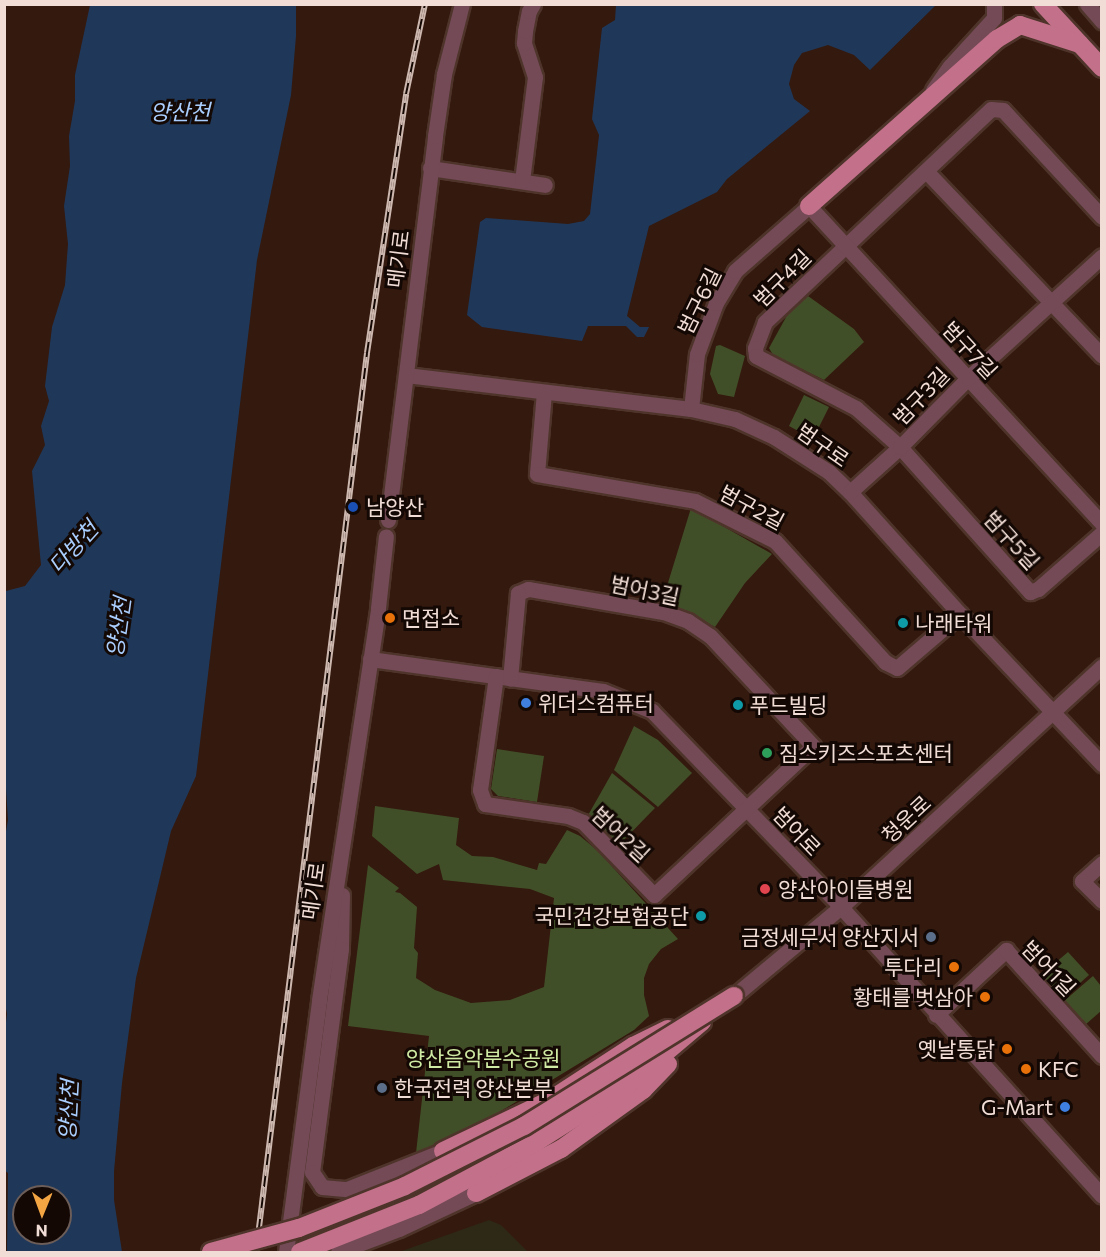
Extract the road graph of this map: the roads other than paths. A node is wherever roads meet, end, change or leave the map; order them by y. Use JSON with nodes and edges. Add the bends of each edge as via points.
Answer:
{"nodes":[{"id":1,"x":462,"y":4,"type":"edge"},
{"id":2,"x":534,"y":4,"type":"edge"},
{"id":3,"x":994,"y":4,"type":"edge"},
{"id":4,"x":1043,"y":4,"type":"edge"},
{"id":5,"x":1087,"y":4,"type":"edge"},
{"id":6,"x":1101,"y":21,"type":"edge"},
{"id":7,"x":1080,"y":44,"type":"junction"},
{"id":8,"x":1101,"y":68,"type":"edge"},
{"id":9,"x":925,"y":103,"type":"junction"},
{"id":10,"x":430,"y":168,"type":"junction"},
{"id":11,"x":926,"y":171,"type":"junction"},
{"id":12,"x":522,"y":181,"type":"junction"},
{"id":13,"x":545,"y":185,"type":"dead end"},
{"id":14,"x":809,"y":206,"type":"junction"},
{"id":15,"x":1101,"y":217,"type":"edge"},
{"id":16,"x":845,"y":246,"type":"junction"},
{"id":17,"x":1101,"y":256,"type":"edge"},
{"id":18,"x":1052,"y":304,"type":"junction"},
{"id":19,"x":1101,"y":356,"type":"edge"},
{"id":20,"x":406,"y":375,"type":"junction"},
{"id":21,"x":968,"y":378,"type":"junction"},
{"id":22,"x":544,"y":392,"type":"junction"},
{"id":23,"x":691,"y":409,"type":"junction"},
{"id":24,"x":900,"y":447,"type":"junction"},
{"id":25,"x":850,"y":492,"type":"junction"},
{"id":26,"x":388,"y":520,"type":"dead end"},
{"id":27,"x":1101,"y":523,"type":"edge"},
{"id":28,"x":1101,"y":533,"type":"edge"},
{"id":29,"x":386,"y":536,"type":"dead end"},
{"id":30,"x":960,"y":614,"type":"junction"},
{"id":31,"x":370,"y":659,"type":"junction"},
{"id":32,"x":1101,"y":666,"type":"edge"},
{"id":33,"x":503,"y":677,"type":"junction"},
{"id":34,"x":1052,"y":713,"type":"junction"},
{"id":35,"x":1101,"y":764,"type":"edge"},
{"id":36,"x":746,"y":808,"type":"junction"},
{"id":37,"x":343,"y":833,"type":"junction"},
{"id":38,"x":1101,"y":863,"type":"edge"},
{"id":39,"x":1101,"y":901,"type":"edge"},
{"id":40,"x":841,"y":907,"type":"junction"},
{"id":41,"x":734,"y":996,"type":"junction"},
{"id":42,"x":936,"y":1015,"type":"junction"},
{"id":43,"x":1101,"y":1056,"type":"edge"},
{"id":44,"x":443,"y":1151,"type":"joint"},
{"id":45,"x":476,"y":1193,"type":"joint"},
{"id":46,"x":1101,"y":1196,"type":"edge"},
{"id":47,"x":211,"y":1252,"type":"edge"},
{"id":48,"x":286,"y":1252,"type":"edge"},
{"id":49,"x":300,"y":1252,"type":"edge"},
{"id":50,"x":338,"y":1252,"type":"edge"}],
"edges":[{"from":1,"to":10,"type":"street","name":"메기로","via":[[444,74]]},
{"from":2,"to":12,"type":"street","via":[[525,31],[535,77]]},
{"from":3,"to":9,"type":"street","via":[[994,18],[950,66]]},
{"from":4,"to":7,"type":"main road"},
{"from":5,"to":6,"type":"street"},
{"from":7,"to":8,"type":"main road"},
{"from":7,"to":9,"type":"main road","via":[[1020,25],[997,39]]},
{"from":9,"to":14,"type":"main road"},
{"from":10,"to":12,"type":"street"},
{"from":10,"to":20,"type":"street","name":"메기로"},
{"from":11,"to":15,"type":"street","name":"범구4길","via":[[991,110],[1003,111]]},
{"from":11,"to":16,"type":"street","name":"범구4길"},
{"from":11,"to":18,"type":"street"},
{"from":12,"to":13,"type":"street"},
{"from":14,"to":16,"type":"street","name":"범구7길"},
{"from":14,"to":23,"type":"street","name":"범구6길","via":[[735,271],[716,303],[697,354]]},
{"from":16,"to":21,"type":"street","name":"범구7길"},
{"from":16,"to":24,"type":"street","name":"범구4길","via":[[765,322],[755,348],[756,356],[856,408]]},
{"from":17,"to":18,"type":"street","name":"범구3길"},
{"from":18,"to":19,"type":"street"},
{"from":18,"to":21,"type":"street","name":"범구3길"},
{"from":20,"to":22,"type":"street","name":"범구로"},
{"from":20,"to":26,"type":"street","name":"메기로"},
{"from":21,"to":24,"type":"street","name":"범구3길"},
{"from":21,"to":27,"type":"street","name":"범구7길"},
{"from":22,"to":23,"type":"street","name":"범구로"},
{"from":22,"to":30,"type":"street","name":"범구2길","via":[[537,474],[695,501],[776,541],[885,662],[897,668]]},
{"from":23,"to":25,"type":"street","name":"범구로","via":[[735,419],[774,436],[829,472]]},
{"from":24,"to":25,"type":"street","name":"범구3길"},
{"from":24,"to":28,"type":"street","name":"범구5길","via":[[1030,592]]},
{"from":25,"to":30,"type":"street","name":"범구로"},
{"from":29,"to":31,"type":"street","name":"메기로"},
{"from":30,"to":34,"type":"street","name":"범구로"},
{"from":31,"to":33,"type":"street","name":"범어로"},
{"from":31,"to":37,"type":"street","name":"메기로"},
{"from":32,"to":34,"type":"street","name":"청운로"},
{"from":33,"to":36,"type":"street","name":"범어로","via":[[603,691],[652,711]]},
{"from":33,"to":36,"type":"street","name":"범어2길","via":[[480,790],[485,804],[568,816],[584,822],[654,895]]},
{"from":33,"to":36,"type":"street","name":"범어3길","via":[[519,593],[528,590],[663,612],[688,621],[710,636],[813,746]]},
{"from":34,"to":35,"type":"street","name":"범구로"},
{"from":34,"to":40,"type":"street","name":"청운로"},
{"from":36,"to":40,"type":"street","name":"범어로"},
{"from":37,"to":44,"type":"street","via":[[341,950],[312,1172],[322,1188],[347,1189]]},
{"from":37,"to":48,"type":"street","name":"메기로"},
{"from":38,"to":39,"type":"street","via":[[1082,881]]},
{"from":40,"to":41,"type":"street","name":"청운로"},
{"from":40,"to":42,"type":"street","name":"범어로"},
{"from":41,"to":44,"type":"main road","via":[[633,1047],[550,1100]]},
{"from":41,"to":45,"type":"main road","via":[[643,1090],[561,1149]]},
{"from":41,"to":47,"type":"main road","bridge":true,"via":[[524,1126],[405,1186],[299,1228]]},
{"from":41,"to":49,"type":"main road","bridge":true,"via":[[631,1082],[535,1143],[419,1205]]},
{"from":42,"to":43,"type":"street","name":"범어1길","via":[[1006,951]]},
{"from":42,"to":46,"type":"street","name":"범어로"},
{"from":45,"to":50,"type":"street"}]}
